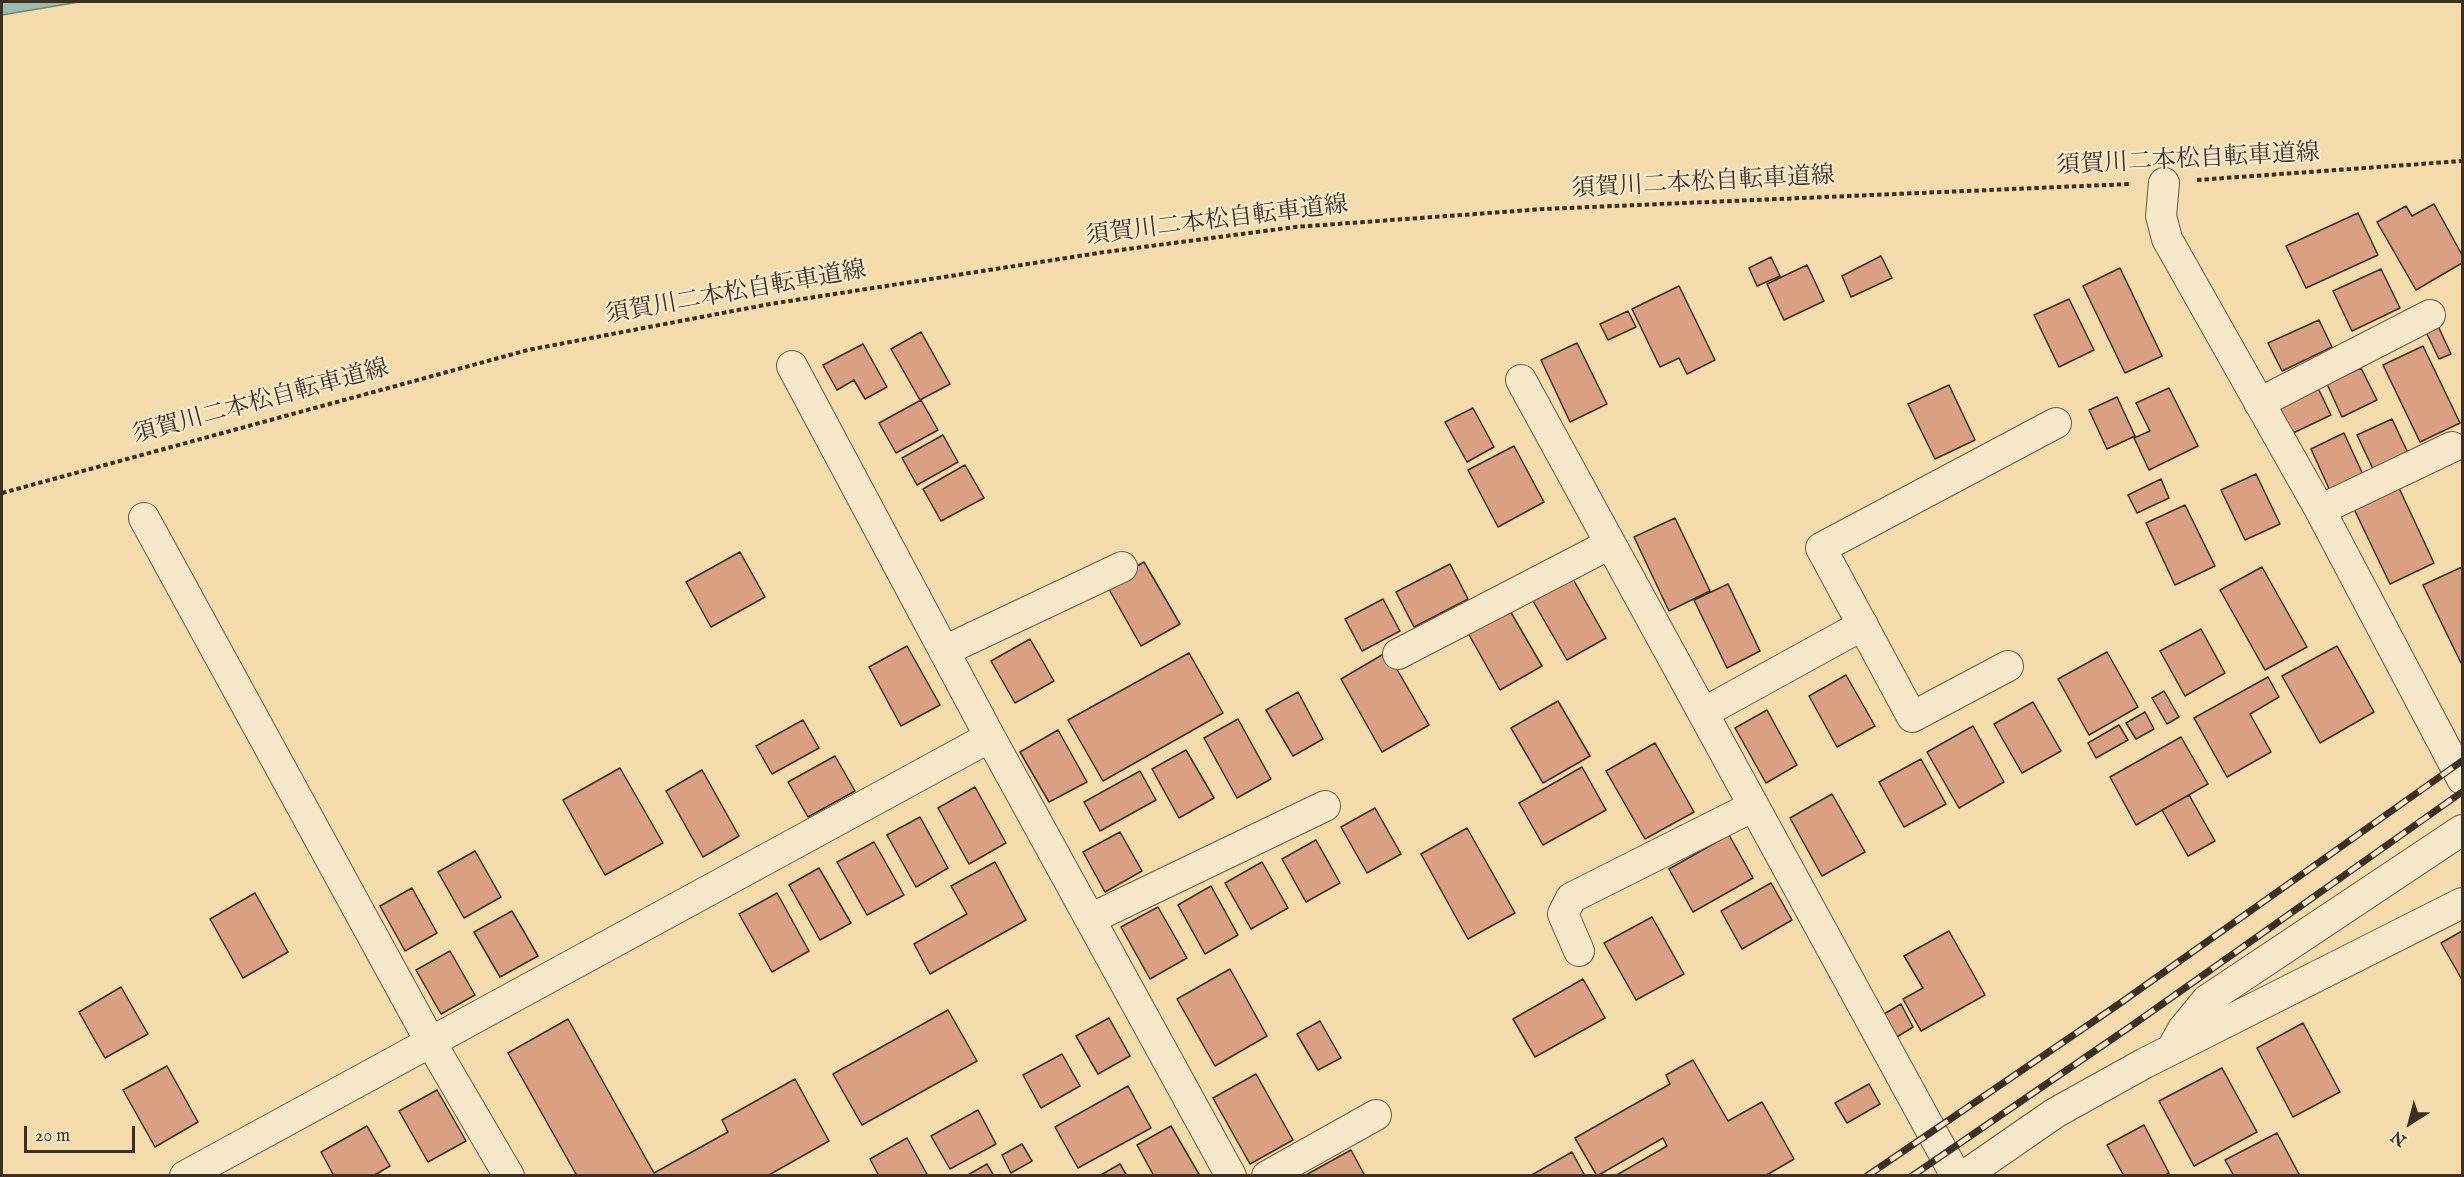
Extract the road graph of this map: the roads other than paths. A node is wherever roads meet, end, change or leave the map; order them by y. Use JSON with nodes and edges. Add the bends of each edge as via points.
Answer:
{"nodes":[{"id":1,"x":2164,"y":183,"type":"road end"},
{"id":2,"x":2430,"y":315,"type":"dead end"},
{"id":3,"x":792,"y":366,"type":"dead end"},
{"id":4,"x":1521,"y":380,"type":"dead end"},
{"id":5,"x":2259,"y":403,"type":"junction"},
{"id":6,"x":2056,"y":423,"type":"dead end"},
{"id":7,"x":2451,"y":447,"type":"dead end"},
{"id":8,"x":2320,"y":510,"type":"junction"},
{"id":9,"x":144,"y":518,"type":"dead end"},
{"id":10,"x":1610,"y":544,"type":"junction"},
{"id":11,"x":1122,"y":567,"type":"dead end"},
{"id":12,"x":1863,"y":626,"type":"junction"},
{"id":13,"x":944,"y":651,"type":"junction"},
{"id":14,"x":1398,"y":654,"type":"dead end"},
{"id":15,"x":2008,"y":666,"type":"dead end"},
{"id":16,"x":1703,"y":713,"type":"junction"},
{"id":17,"x":990,"y":737,"type":"junction"},
{"id":18,"x":2463,"y":779,"type":"edge"},
{"id":19,"x":1325,"y":806,"type":"dead end"},
{"id":20,"x":1754,"y":806,"type":"junction"},
{"id":21,"x":2463,"y":830,"type":"edge"},
{"id":22,"x":2463,"y":903,"type":"edge"},
{"id":23,"x":1090,"y":919,"type":"junction"},
{"id":24,"x":1580,"y":951,"type":"dead end"},
{"id":25,"x":430,"y":1041,"type":"junction"},
{"id":26,"x":2171,"y":1050,"type":"junction"},
{"id":27,"x":1376,"y":1115,"type":"dead end"},
{"id":28,"x":185,"y":1176,"type":"edge"},
{"id":29,"x":509,"y":1176,"type":"edge"},
{"id":30,"x":1231,"y":1176,"type":"edge"},
{"id":31,"x":1268,"y":1176,"type":"edge"},
{"id":32,"x":1956,"y":1176,"type":"edge"},
{"id":33,"x":1965,"y":1176,"type":"edge"}],
"edges":[{"from":1,"to":5,"type":"street","via":[[2161,216],[2168,240]]},
{"from":2,"to":5,"type":"street"},
{"from":3,"to":13,"type":"street"},
{"from":4,"to":10,"type":"street"},
{"from":5,"to":8,"type":"street"},
{"from":6,"to":12,"type":"street","via":[[1821,548]]},
{"from":7,"to":8,"type":"street"},
{"from":8,"to":18,"type":"street"},
{"from":9,"to":25,"type":"street"},
{"from":10,"to":14,"type":"street"},
{"from":10,"to":16,"type":"street"},
{"from":11,"to":13,"type":"street"},
{"from":12,"to":15,"type":"street","via":[[1912,717]]},
{"from":12,"to":16,"type":"street"},
{"from":13,"to":17,"type":"street"},
{"from":16,"to":20,"type":"street"},
{"from":17,"to":23,"type":"street"},
{"from":17,"to":25,"type":"street"},
{"from":19,"to":23,"type":"street"},
{"from":20,"to":24,"type":"street","via":[[1571,898],[1563,914]]},
{"from":20,"to":32,"type":"street"},
{"from":21,"to":26,"type":"street","via":[[2207,1000]]},
{"from":22,"to":26,"type":"street"},
{"from":23,"to":30,"type":"street"},
{"from":25,"to":28,"type":"street"},
{"from":25,"to":29,"type":"street"},
{"from":26,"to":33,"type":"street","via":[[2055,1113]]},
{"from":27,"to":31,"type":"street"}]}
